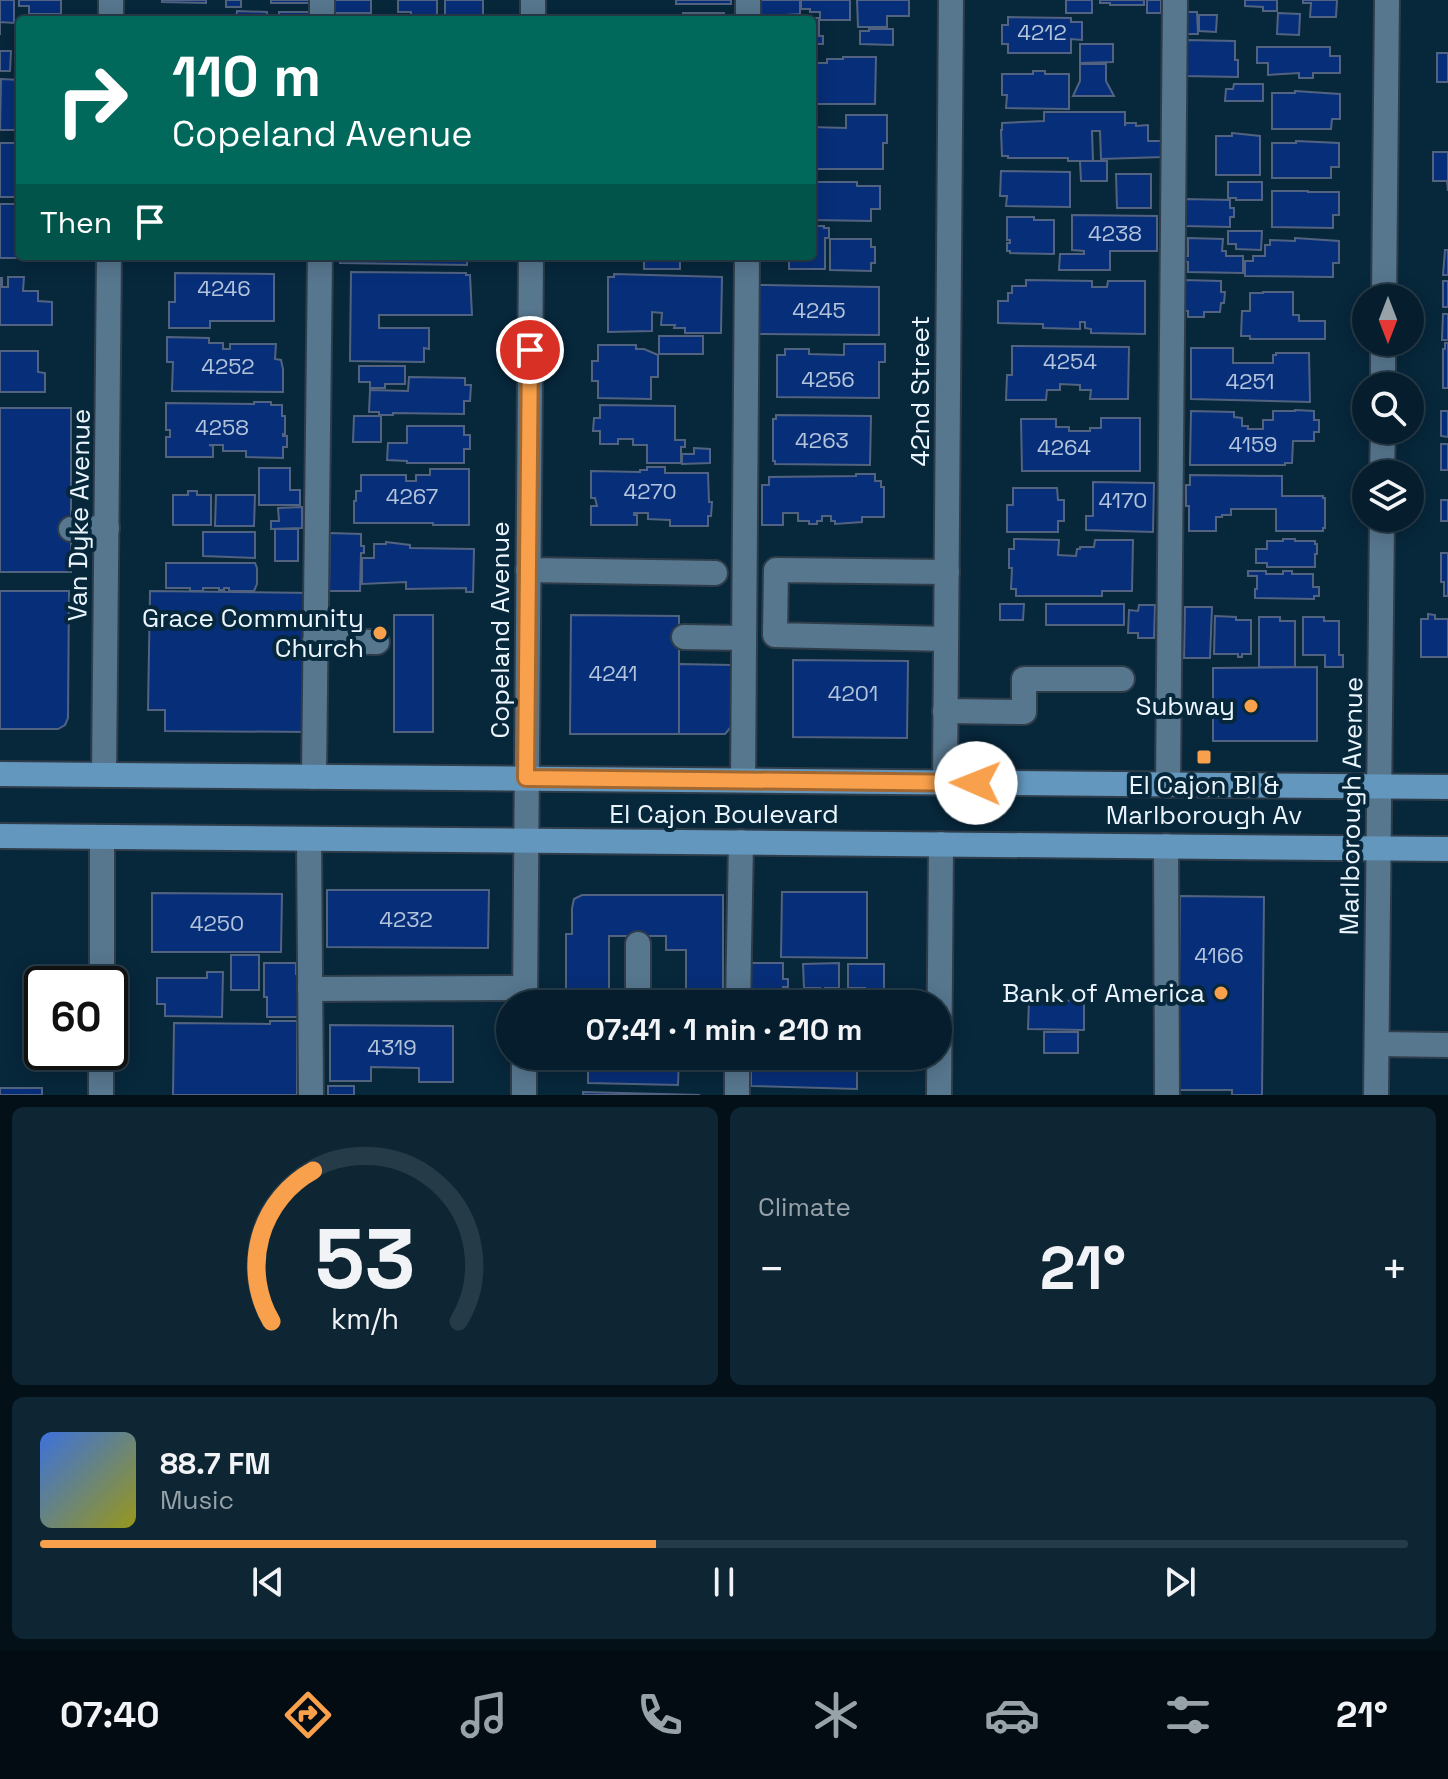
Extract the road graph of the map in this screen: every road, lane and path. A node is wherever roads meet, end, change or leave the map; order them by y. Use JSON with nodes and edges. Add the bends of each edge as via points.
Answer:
{"nodes":[{"id":1,"x":951,"y":0,"type":"edge"},
{"id":2,"x":1175,"y":0,"type":"edge"},
{"id":3,"x":1387,"y":0,"type":"edge"},
{"id":4,"x":109,"y":260,"type":"edge"},
{"id":5,"x":320,"y":260,"type":"edge"},
{"id":6,"x":531,"y":260,"type":"edge"},
{"id":7,"x":747,"y":260,"type":"edge"},
{"id":8,"x":1384,"y":284,"type":"edge"},
{"id":9,"x":107,"y":528,"type":"junction"},
{"id":10,"x":71,"y":529,"type":"dead end"},
{"id":11,"x":1382,"y":532,"type":"edge"},
{"id":12,"x":528,"y":570,"type":"junction"},
{"id":13,"x":947,"y":572,"type":"junction"},
{"id":14,"x":715,"y":573,"type":"dead end"},
{"id":15,"x":684,"y":637,"type":"dead end"},
{"id":16,"x":744,"y":638,"type":"junction"},
{"id":17,"x":946,"y":639,"type":"junction"},
{"id":18,"x":315,"y":641,"type":"junction"},
{"id":19,"x":377,"y":642,"type":"dead end"},
{"id":20,"x":1122,"y":679,"type":"dead end"},
{"id":21,"x":945,"y":711,"type":"junction"},
{"id":22,"x":0,"y":774,"type":"edge"},
{"id":23,"x":104,"y":775,"type":"junction"},
{"id":24,"x":314,"y":777,"type":"junction"},
{"id":25,"x":526,"y":778,"type":"junction"},
{"id":26,"x":743,"y":780,"type":"junction"},
{"id":27,"x":945,"y":782,"type":"junction"},
{"id":28,"x":1168,"y":785,"type":"junction"},
{"id":29,"x":1379,"y":787,"type":"junction"},
{"id":30,"x":1448,"y":787,"type":"edge"},
{"id":31,"x":0,"y":836,"type":"edge"},
{"id":32,"x":102,"y":837,"type":"junction"},
{"id":33,"x":309,"y":839,"type":"junction"},
{"id":34,"x":526,"y":840,"type":"junction"},
{"id":35,"x":741,"y":842,"type":"junction"},
{"id":36,"x":941,"y":844,"type":"junction"},
{"id":37,"x":1166,"y":846,"type":"junction"},
{"id":38,"x":1379,"y":848,"type":"junction"},
{"id":39,"x":1448,"y":849,"type":"edge"},
{"id":40,"x":638,"y":944,"type":"dead end"},
{"id":41,"x":102,"y":966,"type":"edge"},
{"id":42,"x":310,"y":989,"type":"junction"},
{"id":43,"x":525,"y":990,"type":"edge"},
{"id":44,"x":638,"y":990,"type":"edge"},
{"id":45,"x":738,"y":990,"type":"edge"},
{"id":46,"x":496,"y":995,"type":"edge"},
{"id":47,"x":1377,"y":1044,"type":"junction"},
{"id":48,"x":1448,"y":1045,"type":"edge"},
{"id":49,"x":101,"y":1070,"type":"edge"},
{"id":50,"x":524,"y":1070,"type":"edge"},
{"id":51,"x":737,"y":1070,"type":"edge"},
{"id":52,"x":101,"y":1095,"type":"edge"},
{"id":53,"x":311,"y":1095,"type":"edge"},
{"id":54,"x":524,"y":1095,"type":"edge"},
{"id":55,"x":737,"y":1095,"type":"edge"},
{"id":56,"x":939,"y":1095,"type":"edge"},
{"id":57,"x":1167,"y":1095,"type":"edge"},
{"id":58,"x":1376,"y":1095,"type":"edge"}],
"edges":[{"from":1,"to":13,"type":"street","name":"42nd Street"},
{"from":2,"to":28,"type":"street"},
{"from":3,"to":8,"type":"street"},
{"from":4,"to":9,"type":"street","name":"Van Dyke Avenue"},
{"from":5,"to":18,"type":"street"},
{"from":6,"to":12,"type":"street","name":"Copeland Avenue"},
{"from":7,"to":16,"type":"street"},
{"from":9,"to":10,"type":"street"},
{"from":9,"to":23,"type":"street","name":"Van Dyke Avenue"},
{"from":11,"to":29,"type":"street","name":"Marlborough Avenue"},
{"from":12,"to":14,"type":"street"},
{"from":12,"to":25,"type":"street","name":"Copeland Avenue"},
{"from":13,"to":17,"type":"street","name":"42nd Street"},
{"from":13,"to":17,"type":"street","via":[[776,570],[775,635]]},
{"from":15,"to":16,"type":"street"},
{"from":16,"to":26,"type":"street"},
{"from":17,"to":21,"type":"street","name":"42nd Street"},
{"from":18,"to":19,"type":"street"},
{"from":18,"to":24,"type":"street"},
{"from":20,"to":21,"type":"street","via":[[1024,679],[1024,712]]},
{"from":21,"to":27,"type":"street","name":"42nd Street"},
{"from":22,"to":23,"type":"main road","name":"El Cajon Boulevard"},
{"from":23,"to":24,"type":"main road","name":"El Cajon Boulevard"},
{"from":24,"to":25,"type":"main road","name":"El Cajon Boulevard"},
{"from":25,"to":26,"type":"main road","name":"El Cajon Boulevard"},
{"from":25,"to":34,"type":"street","name":"Copeland Avenue"},
{"from":26,"to":27,"type":"main road","name":"El Cajon Boulevard"},
{"from":27,"to":28,"type":"main road","name":"El Cajon Boulevard"},
{"from":28,"to":29,"type":"main road","name":"El Cajon Boulevard"},
{"from":29,"to":30,"type":"main road","name":"El Cajon Boulevard"},
{"from":29,"to":38,"type":"street","name":"Marlborough Avenue"},
{"from":31,"to":32,"type":"main road","name":"El Cajon Boulevard"},
{"from":32,"to":33,"type":"main road","name":"El Cajon Boulevard"},
{"from":32,"to":41,"type":"street"},
{"from":33,"to":34,"type":"main road","name":"El Cajon Boulevard"},
{"from":33,"to":42,"type":"street"},
{"from":34,"to":35,"type":"main road","name":"El Cajon Boulevard"},
{"from":34,"to":43,"type":"street","name":"Copeland Avenue"},
{"from":35,"to":36,"type":"main road","name":"El Cajon Boulevard"},
{"from":35,"to":45,"type":"street"},
{"from":36,"to":37,"type":"main road","name":"El Cajon Boulevard"},
{"from":36,"to":56,"type":"street"},
{"from":37,"to":38,"type":"main road","name":"El Cajon Boulevard"},
{"from":37,"to":57,"type":"street"},
{"from":38,"to":39,"type":"main road","name":"El Cajon Boulevard"},
{"from":38,"to":47,"type":"street","name":"Marlborough Avenue"},
{"from":40,"to":44,"type":"street"},
{"from":42,"to":46,"type":"street"},
{"from":42,"to":53,"type":"street"},
{"from":47,"to":48,"type":"street"},
{"from":47,"to":58,"type":"street","name":"Marlborough Avenue"},
{"from":49,"to":52,"type":"street"},
{"from":50,"to":54,"type":"street"},
{"from":51,"to":55,"type":"street"}]}
